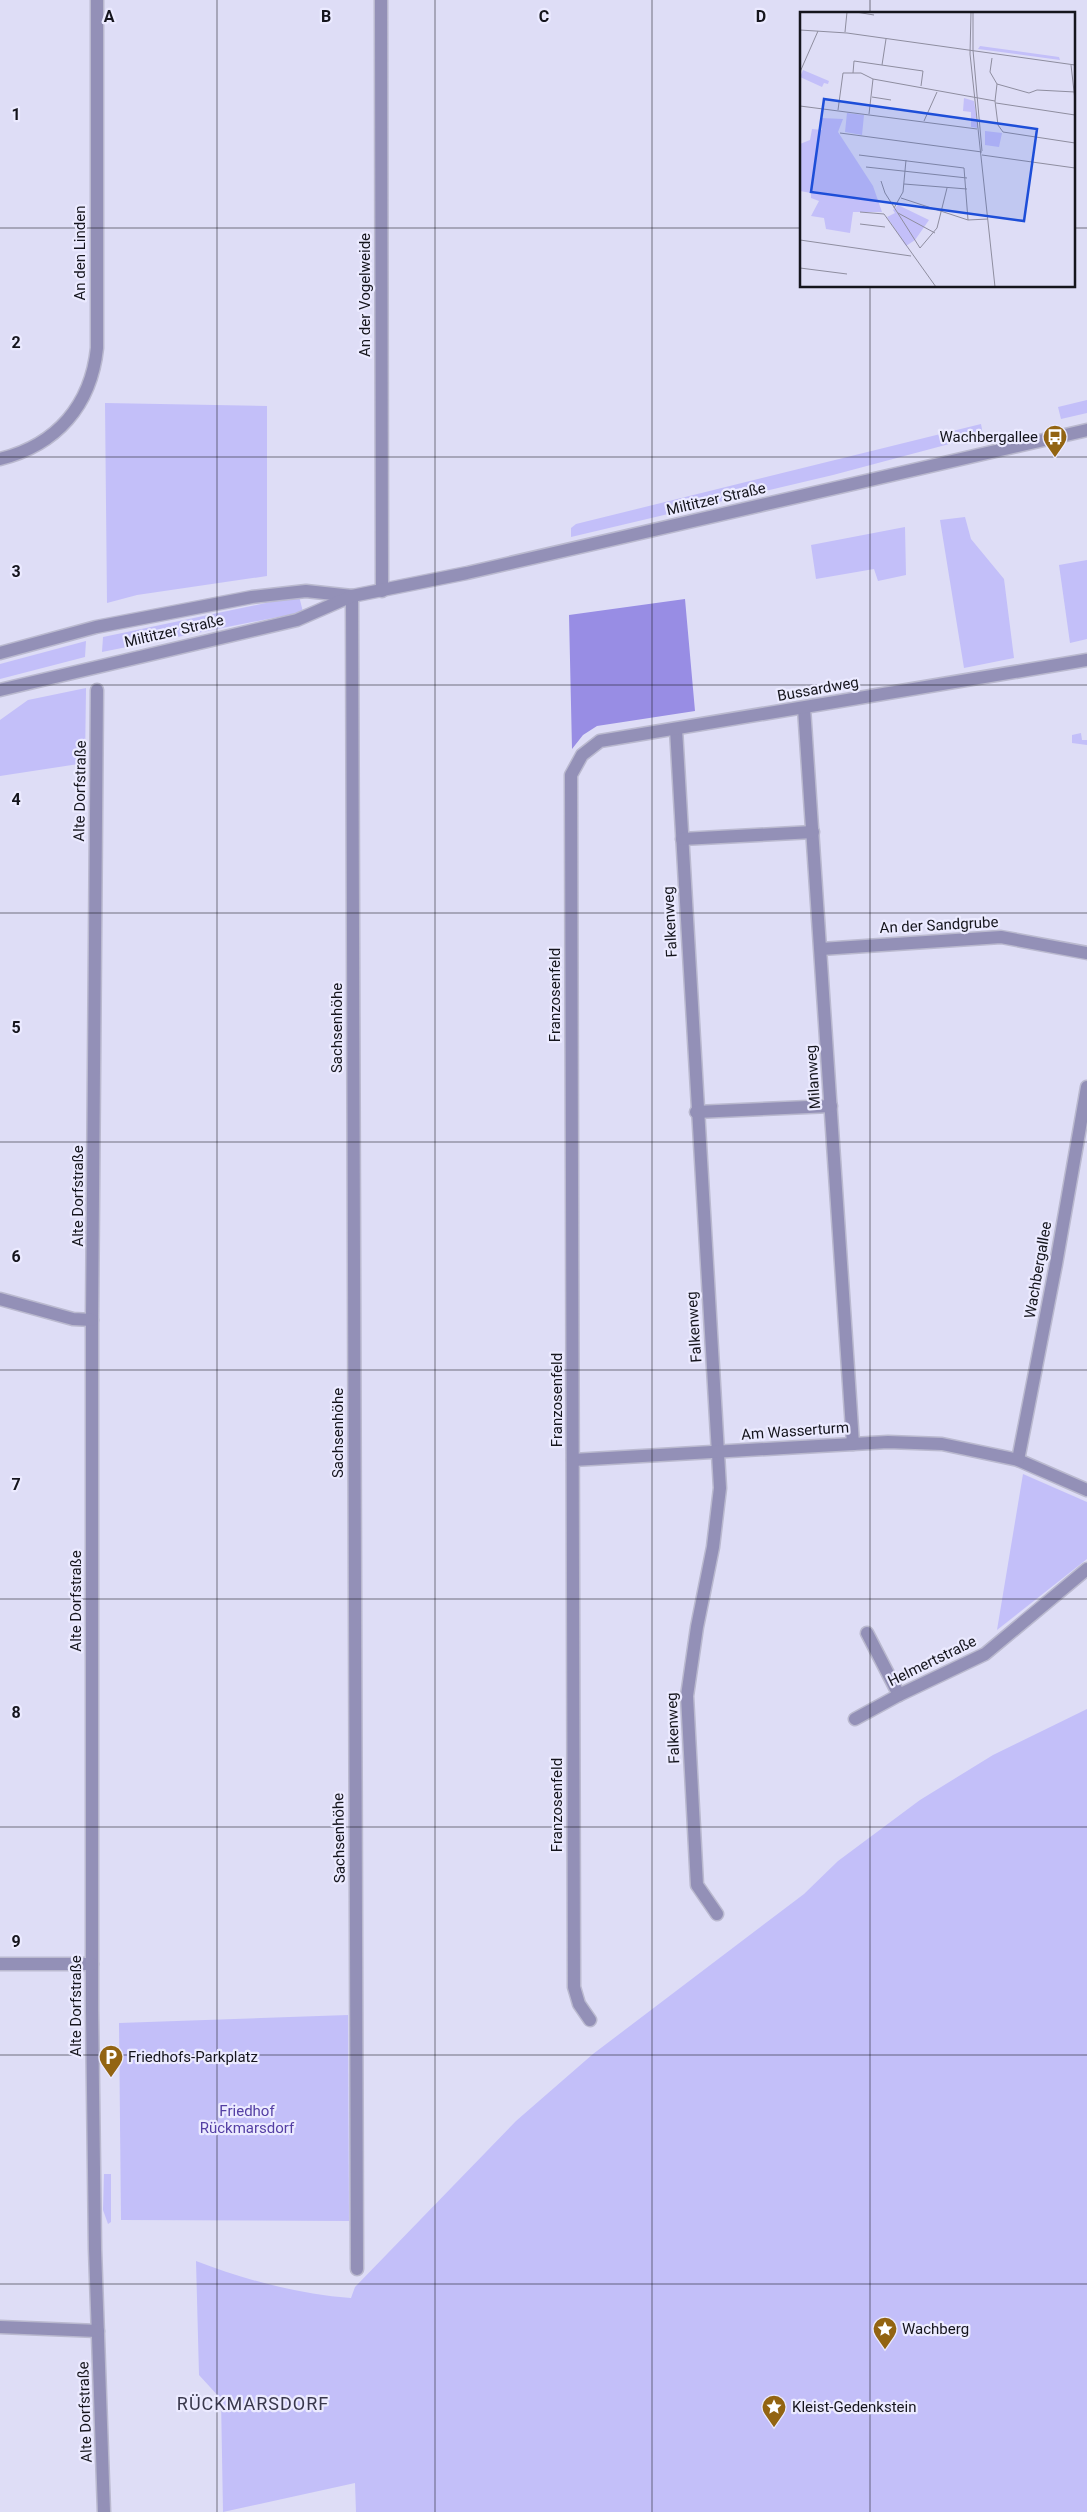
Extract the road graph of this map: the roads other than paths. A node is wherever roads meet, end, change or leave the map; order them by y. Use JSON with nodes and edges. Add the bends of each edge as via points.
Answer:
{"nodes":[{"id":1,"x":97,"y":0,"type":"edge"},
{"id":2,"x":381,"y":0,"type":"edge"},
{"id":3,"x":1087,"y":430,"type":"edge"},
{"id":4,"x":0,"y":459,"type":"edge"},
{"id":5,"x":382,"y":591,"type":"junction"},
{"id":6,"x":352,"y":596,"type":"junction"},
{"id":7,"x":0,"y":653,"type":"edge"},
{"id":8,"x":1087,"y":660,"type":"edge"},
{"id":9,"x":0,"y":690,"type":"edge"},
{"id":10,"x":98,"y":690,"type":"dead end"},
{"id":11,"x":804,"y":708,"type":"junction"},
{"id":12,"x":676,"y":729,"type":"junction"},
{"id":13,"x":571,"y":775,"type":"joint"},
{"id":14,"x":813,"y":832,"type":"junction"},
{"id":15,"x":682,"y":839,"type":"junction"},
{"id":16,"x":821,"y":948,"type":"junction"},
{"id":17,"x":1087,"y":953,"type":"edge"},
{"id":18,"x":1087,"y":1087,"type":"edge"},
{"id":19,"x":831,"y":1106,"type":"junction"},
{"id":20,"x":696,"y":1112,"type":"junction"},
{"id":21,"x":0,"y":1299,"type":"edge"},
{"id":22,"x":92,"y":1320,"type":"junction"},
{"id":23,"x":853,"y":1444,"type":"junction"},
{"id":24,"x":718,"y":1452,"type":"junction"},
{"id":25,"x":573,"y":1460,"type":"junction"},
{"id":26,"x":1018,"y":1460,"type":"junction"},
{"id":27,"x":1087,"y":1490,"type":"edge"},
{"id":28,"x":1087,"y":1569,"type":"edge"},
{"id":29,"x":867,"y":1633,"type":"dead end"},
{"id":30,"x":899,"y":1695,"type":"junction"},
{"id":31,"x":856,"y":1719,"type":"dead end"},
{"id":32,"x":716,"y":1914,"type":"dead end"},
{"id":33,"x":0,"y":1964,"type":"edge"},
{"id":34,"x":92,"y":1964,"type":"junction"},
{"id":35,"x":590,"y":2020,"type":"dead end"},
{"id":36,"x":357,"y":2269,"type":"dead end"},
{"id":37,"x":0,"y":2327,"type":"edge"},
{"id":38,"x":98,"y":2331,"type":"junction"},
{"id":39,"x":104,"y":2512,"type":"edge"}],
"edges":[{"from":1,"to":4,"type":"street","name":"An den Linden","via":[[95,368],[83,399],[72,416],[35,446]]},
{"from":2,"to":5,"type":"street","name":"An der Vogelweide"},
{"from":3,"to":5,"type":"street","name":"Miltitzer Straße"},
{"from":5,"to":6,"type":"street","name":"Miltitzer Straße"},
{"from":6,"to":7,"type":"street","name":"Miltitzer Straße","via":[[306,591],[252,597],[105,625]]},
{"from":6,"to":9,"type":"street","name":"Miltitzer Straße","via":[[297,620]]},
{"from":6,"to":36,"type":"street","name":"Sachsenhöhe"},
{"from":8,"to":11,"type":"street","name":"Bussardweg"},
{"from":10,"to":22,"type":"street","name":"Alte Dorfstraße"},
{"from":11,"to":12,"type":"street","name":"Bussardweg"},
{"from":11,"to":14,"type":"street","name":"Milanweg"},
{"from":12,"to":13,"type":"street","name":"Bussardweg","via":[[600,741],[582,755]]},
{"from":12,"to":15,"type":"street","name":"Falkenweg"},
{"from":13,"to":25,"type":"street","name":"Franzosenfeld"},
{"from":14,"to":15,"type":"street"},
{"from":14,"to":16,"type":"street","name":"Milanweg"},
{"from":15,"to":20,"type":"street","name":"Falkenweg"},
{"from":16,"to":17,"type":"street","name":"An der Sandgrube","via":[[1001,937]]},
{"from":16,"to":19,"type":"street","name":"Milanweg"},
{"from":18,"to":26,"type":"street","name":"Wachbergallee"},
{"from":19,"to":20,"type":"street"},
{"from":19,"to":23,"type":"street","name":"Milanweg"},
{"from":20,"to":24,"type":"street","name":"Falkenweg"},
{"from":21,"to":22,"type":"street","via":[[73,1320]]},
{"from":22,"to":34,"type":"street","name":"Alte Dorfstraße"},
{"from":23,"to":24,"type":"street","name":"Am Wasserturm"},
{"from":23,"to":26,"type":"street","name":"Am Wasserturm","via":[[942,1444]]},
{"from":24,"to":25,"type":"street","name":"Am Wasserturm"},
{"from":24,"to":32,"type":"street","name":"Falkenweg","via":[[720,1488],[713,1547],[687,1696],[697,1885]]},
{"from":25,"to":35,"type":"street","name":"Franzosenfeld","via":[[574,1987],[579,2004]]},
{"from":26,"to":27,"type":"street","name":"Am Wasserturm"},
{"from":28,"to":30,"type":"street","name":"Helmertstraße","via":[[985,1654]]},
{"from":29,"to":30,"type":"street"},
{"from":30,"to":31,"type":"street","name":"Helmertstraße"},
{"from":33,"to":34,"type":"street"},
{"from":34,"to":38,"type":"street","name":"Alte Dorfstraße"},
{"from":37,"to":38,"type":"street"},
{"from":38,"to":39,"type":"street","name":"Alte Dorfstraße"}]}
